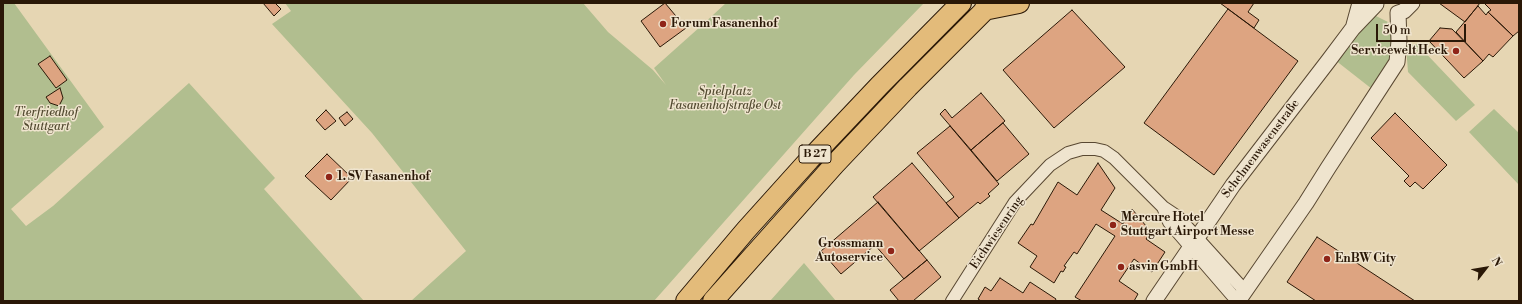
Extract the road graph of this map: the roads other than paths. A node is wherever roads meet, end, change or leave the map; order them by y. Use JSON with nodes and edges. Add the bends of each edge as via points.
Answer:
{"nodes":[{"id":1,"x":1019,"y":3,"type":"edge"},
{"id":2,"x":1360,"y":3,"type":"edge"},
{"id":3,"x":1375,"y":3,"type":"edge"},
{"id":4,"x":1412,"y":3,"type":"edge"},
{"id":5,"x":954,"y":6,"type":"edge"},
{"id":6,"x":988,"y":7,"type":"edge"},
{"id":7,"x":1353,"y":28,"type":"junction"},
{"id":8,"x":1194,"y":243,"type":"junction"},
{"id":9,"x":1241,"y":297,"type":"edge"},
{"id":10,"x":686,"y":301,"type":"edge"},
{"id":11,"x":712,"y":301,"type":"edge"},
{"id":12,"x":952,"y":301,"type":"edge"},
{"id":13,"x":1154,"y":301,"type":"edge"}],
"edges":[{"from":1,"to":6,"type":"highway","number":"B 27"},
{"from":2,"to":7,"type":"street"},
{"from":3,"to":7,"type":"street","name":"Schelmenwasenstraße"},
{"from":4,"to":9,"type":"street","via":[[1398,13],[1397,62],[1306,203]]},
{"from":5,"to":10,"type":"highway","number":"B 27","via":[[809,160]]},
{"from":6,"to":11,"type":"highway","number":"B 27","via":[[835,164]]},
{"from":7,"to":8,"type":"street","name":"Schelmenwasenstraße","via":[[1233,185]]},
{"from":8,"to":9,"type":"street","name":"Eichwiesenring"},
{"from":8,"to":12,"type":"street","name":"Eichwiesenring","via":[[1178,217],[1162,207],[1114,158],[1104,151],[1082,149],[1068,153],[1050,165],[1015,202]]},
{"from":8,"to":13,"type":"street","name":"Schelmenwasenstraße"}]}
